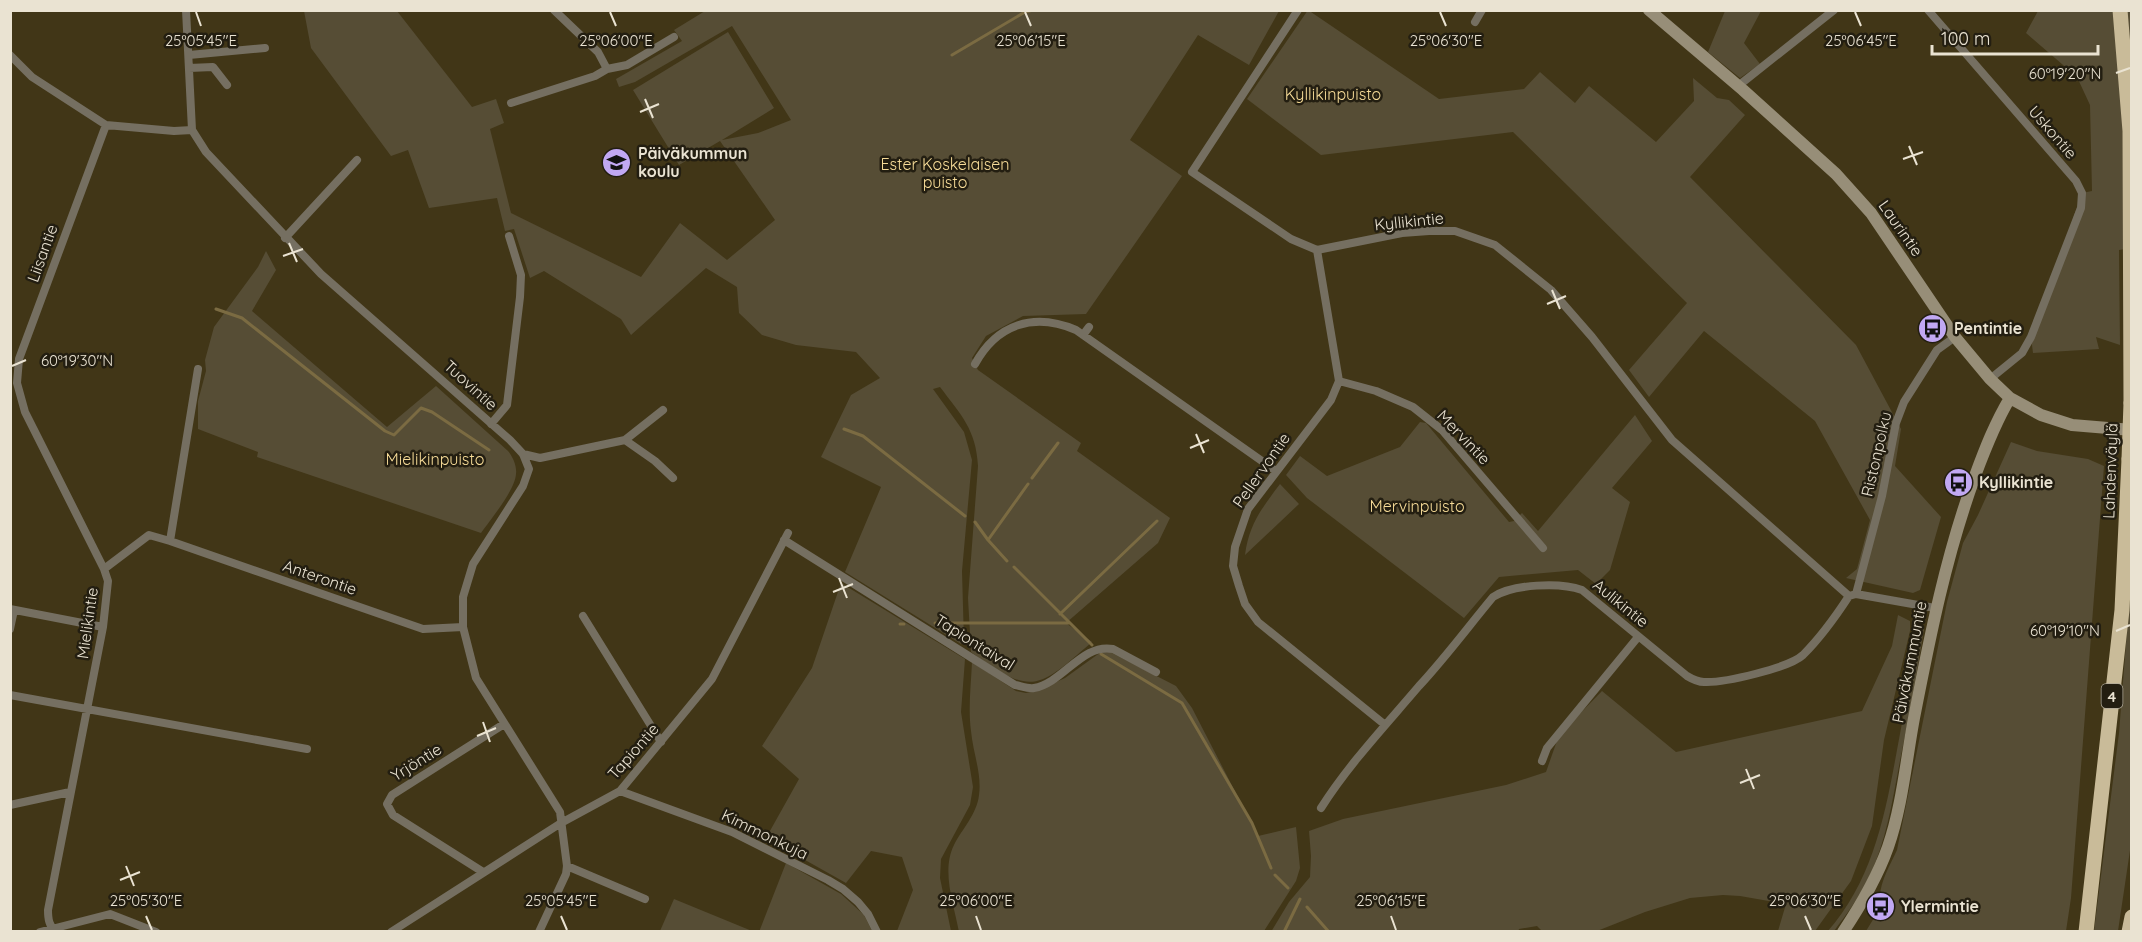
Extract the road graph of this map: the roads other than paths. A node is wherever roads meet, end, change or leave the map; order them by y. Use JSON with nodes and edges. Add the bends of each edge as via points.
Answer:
{"nodes":[{"id":1,"x":186,"y":10,"type":"edge"},
{"id":2,"x":554,"y":10,"type":"edge"},
{"id":3,"x":1298,"y":10,"type":"edge"},
{"id":4,"x":1482,"y":10,"type":"edge"},
{"id":5,"x":1649,"y":10,"type":"edge"},
{"id":6,"x":1834,"y":10,"type":"edge"},
{"id":7,"x":1928,"y":10,"type":"edge"},
{"id":8,"x":2120,"y":10,"type":"edge"},
{"id":9,"x":1475,"y":22,"type":"dead end"},
{"id":10,"x":674,"y":37,"type":"dead end"},
{"id":11,"x":265,"y":48,"type":"dead end"},
{"id":12,"x":10,"y":55,"type":"edge"},
{"id":13,"x":189,"y":55,"type":"junction"},
{"id":14,"x":189,"y":68,"type":"junction"},
{"id":15,"x":607,"y":69,"type":"junction"},
{"id":16,"x":227,"y":85,"type":"dead end"},
{"id":17,"x":1738,"y":86,"type":"junction"},
{"id":18,"x":511,"y":103,"type":"dead end"},
{"id":19,"x":106,"y":125,"type":"junction"},
{"id":20,"x":192,"y":130,"type":"junction"},
{"id":21,"x":357,"y":160,"type":"dead end"},
{"id":22,"x":509,"y":236,"type":"dead end"},
{"id":23,"x":285,"y":238,"type":"junction"},
{"id":24,"x":1317,"y":250,"type":"junction"},
{"id":25,"x":1954,"y":336,"type":"junction"},
{"id":26,"x":975,"y":364,"type":"dead end"},
{"id":27,"x":198,"y":369,"type":"dead end"},
{"id":28,"x":1990,"y":379,"type":"junction"},
{"id":29,"x":1340,"y":381,"type":"junction"},
{"id":30,"x":2010,"y":398,"type":"junction"},
{"id":31,"x":2131,"y":403,"type":"edge"},
{"id":32,"x":663,"y":410,"type":"dead end"},
{"id":33,"x":491,"y":424,"type":"junction"},
{"id":34,"x":2132,"y":430,"type":"edge"},
{"id":35,"x":625,"y":440,"type":"junction"},
{"id":36,"x":523,"y":454,"type":"junction"},
{"id":37,"x":1276,"y":471,"type":"junction"},
{"id":38,"x":673,"y":478,"type":"dead end"},
{"id":39,"x":786,"y":536,"type":"joint"},
{"id":40,"x":170,"y":541,"type":"junction"},
{"id":41,"x":1543,"y":548,"type":"dead end"},
{"id":42,"x":104,"y":569,"type":"junction"},
{"id":43,"x":1852,"y":595,"type":"junction"},
{"id":44,"x":1935,"y":608,"type":"junction"},
{"id":45,"x":12,"y":610,"type":"edge"},
{"id":46,"x":583,"y":616,"type":"dead end"},
{"id":47,"x":103,"y":627,"type":"junction"},
{"id":48,"x":463,"y":627,"type":"junction"},
{"id":49,"x":10,"y":629,"type":"edge"},
{"id":50,"x":1638,"y":638,"type":"junction"},
{"id":51,"x":1156,"y":672,"type":"dead end"},
{"id":52,"x":10,"y":695,"type":"edge"},
{"id":53,"x":88,"y":710,"type":"junction"},
{"id":54,"x":504,"y":724,"type":"junction"},
{"id":55,"x":1384,"y":724,"type":"junction"},
{"id":56,"x":661,"y":742,"type":"junction"},
{"id":57,"x":307,"y":749,"type":"dead end"},
{"id":58,"x":1542,"y":761,"type":"dead end"},
{"id":59,"x":620,"y":791,"type":"junction"},
{"id":60,"x":70,"y":792,"type":"junction"},
{"id":61,"x":10,"y":805,"type":"edge"},
{"id":62,"x":1321,"y":808,"type":"dead end"},
{"id":63,"x":561,"y":824,"type":"junction"},
{"id":64,"x":567,"y":866,"type":"junction"},
{"id":65,"x":483,"y":872,"type":"junction"},
{"id":66,"x":645,"y":899,"type":"dead end"},
{"id":67,"x":2132,"y":918,"type":"edge"},
{"id":68,"x":54,"y":930,"type":"edge"},
{"id":69,"x":40,"y":932,"type":"edge"},
{"id":70,"x":156,"y":932,"type":"edge"},
{"id":71,"x":391,"y":932,"type":"edge"},
{"id":72,"x":539,"y":932,"type":"edge"},
{"id":73,"x":877,"y":932,"type":"edge"},
{"id":74,"x":1843,"y":932,"type":"edge"},
{"id":75,"x":2086,"y":932,"type":"edge"},
{"id":76,"x":2129,"y":932,"type":"edge"}],
"edges":[{"from":1,"to":13,"type":"street"},
{"from":2,"to":15,"type":"street","via":[[598,52]]},
{"from":3,"to":24,"type":"street","via":[[1192,172],[1291,239]]},
{"from":4,"to":9,"type":"street"},
{"from":5,"to":17,"type":"street","name":"Laurintie"},
{"from":6,"to":17,"type":"street"},
{"from":7,"to":28,"type":"street","name":"Uskontie","via":[[2076,181],[2082,193],[2081,208],[2031,337],[2022,352]]},
{"from":8,"to":31,"type":"highway","name":"Lahdenväylä","number":"4","via":[[2130,131]]},
{"from":10,"to":15,"type":"street","via":[[627,65]]},
{"from":11,"to":13,"type":"street"},
{"from":12,"to":19,"type":"street","via":[[32,77]]},
{"from":13,"to":14,"type":"street"},
{"from":14,"to":16,"type":"street","via":[[213,67]]},
{"from":14,"to":20,"type":"street"},
{"from":15,"to":18,"type":"street"},
{"from":17,"to":25,"type":"street","name":"Laurintie","via":[[1810,149],[1862,202]]},
{"from":19,"to":20,"type":"street","via":[[174,132]]},
{"from":19,"to":42,"type":"street","name":"Liisantie","via":[[19,359],[17,383],[25,412]]},
{"from":20,"to":23,"type":"street","name":"Tuovintie","via":[[206,152]]},
{"from":21,"to":23,"type":"street"},
{"from":22,"to":33,"type":"street","via":[[521,275],[519,297],[507,405]]},
{"from":23,"to":33,"type":"street","name":"Tuovintie"},
{"from":24,"to":29,"type":"street"},
{"from":24,"to":43,"type":"street","name":"Kyllikintie","via":[[1429,231],[1455,231],[1495,245],[1551,290],[1672,440]]},
{"from":25,"to":28,"type":"street","name":"Laurintie"},
{"from":25,"to":43,"type":"street","name":"Ristonpolku","via":[[1937,350],[1896,423],[1882,496]]},
{"from":26,"to":37,"type":"street","via":[[997,336],[1018,325],[1041,321],[1083,330]]},
{"from":27,"to":40,"type":"street"},
{"from":28,"to":30,"type":"street","name":"Laurintie"},
{"from":29,"to":37,"type":"street","name":"Pellervontie","via":[[1331,400]]},
{"from":29,"to":41,"type":"street","name":"Mervintie","via":[[1413,407],[1442,430]]},
{"from":30,"to":34,"type":"street","name":"Laurintie","via":[[2072,425]]},
{"from":30,"to":44,"type":"street","name":"Päiväkummuntie","via":[[1989,438],[1961,514]]},
{"from":31,"to":75,"type":"highway","name":"Lahdenväylä","number":"4","bridge":true,"via":[[2122,610]]},
{"from":32,"to":35,"type":"street"},
{"from":33,"to":36,"type":"street","name":"Tuovintie"},
{"from":35,"to":36,"type":"street","via":[[540,458]]},
{"from":35,"to":38,"type":"street"},
{"from":36,"to":48,"type":"street","via":[[529,469],[523,486],[473,564],[463,597]]},
{"from":37,"to":55,"type":"street","name":"Pellervontie","via":[[1248,509],[1235,546],[1233,566],[1245,604],[1258,622]]},
{"from":39,"to":51,"type":"street","name":"Tapiontaival","via":[[1015,685],[1031,689],[1045,685],[1095,650],[1106,648]]},
{"from":39,"to":56,"type":"street","name":"Tapiontie","via":[[712,679]]},
{"from":40,"to":42,"type":"street","name":"Mielikintie","via":[[149,535]]},
{"from":40,"to":48,"type":"street","name":"Anterontie","via":[[423,629]]},
{"from":42,"to":47,"type":"street","name":"Mielikintie","via":[[108,581]]},
{"from":43,"to":44,"type":"street"},
{"from":43,"to":50,"type":"street","name":"Aulikintie","via":[[1802,656],[1775,669],[1719,681],[1695,681]]},
{"from":44,"to":74,"type":"street","name":"Päiväkummuntie","via":[[1888,846],[1860,906]]},
{"from":45,"to":47,"type":"street"},
{"from":45,"to":49,"type":"street"},
{"from":46,"to":56,"type":"street"},
{"from":47,"to":53,"type":"street","name":"Mielikintie"},
{"from":48,"to":54,"type":"street","via":[[476,678]]},
{"from":50,"to":55,"type":"street","name":"Aulikintie","via":[[1582,590],[1570,586],[1500,593]]},
{"from":50,"to":58,"type":"street","via":[[1546,748]]},
{"from":52,"to":53,"type":"street"},
{"from":53,"to":57,"type":"street"},
{"from":53,"to":60,"type":"street","name":"Mielikintie"},
{"from":54,"to":63,"type":"street","via":[[560,812]]},
{"from":54,"to":65,"type":"street","name":"Yrjöntie","via":[[392,795],[387,804],[393,814]]},
{"from":55,"to":62,"type":"street","name":"Aulikintie"},
{"from":56,"to":59,"type":"street","name":"Tapiontie"},
{"from":59,"to":63,"type":"street","name":"Tapiontie"},
{"from":59,"to":73,"type":"street","name":"Kimmonkuja","via":[[732,832],[828,880],[858,902]]},
{"from":60,"to":61,"type":"street"},
{"from":60,"to":68,"type":"street","name":"Mielikintie","via":[[48,910]]},
{"from":63,"to":64,"type":"street"},
{"from":63,"to":65,"type":"street","name":"Tapiontie"},
{"from":64,"to":66,"type":"street"},
{"from":64,"to":72,"type":"street"},
{"from":65,"to":71,"type":"street","name":"Tapiontie"},
{"from":67,"to":76,"type":"highway"},
{"from":68,"to":69,"type":"street"},
{"from":68,"to":70,"type":"street","via":[[110,914]]}]}
